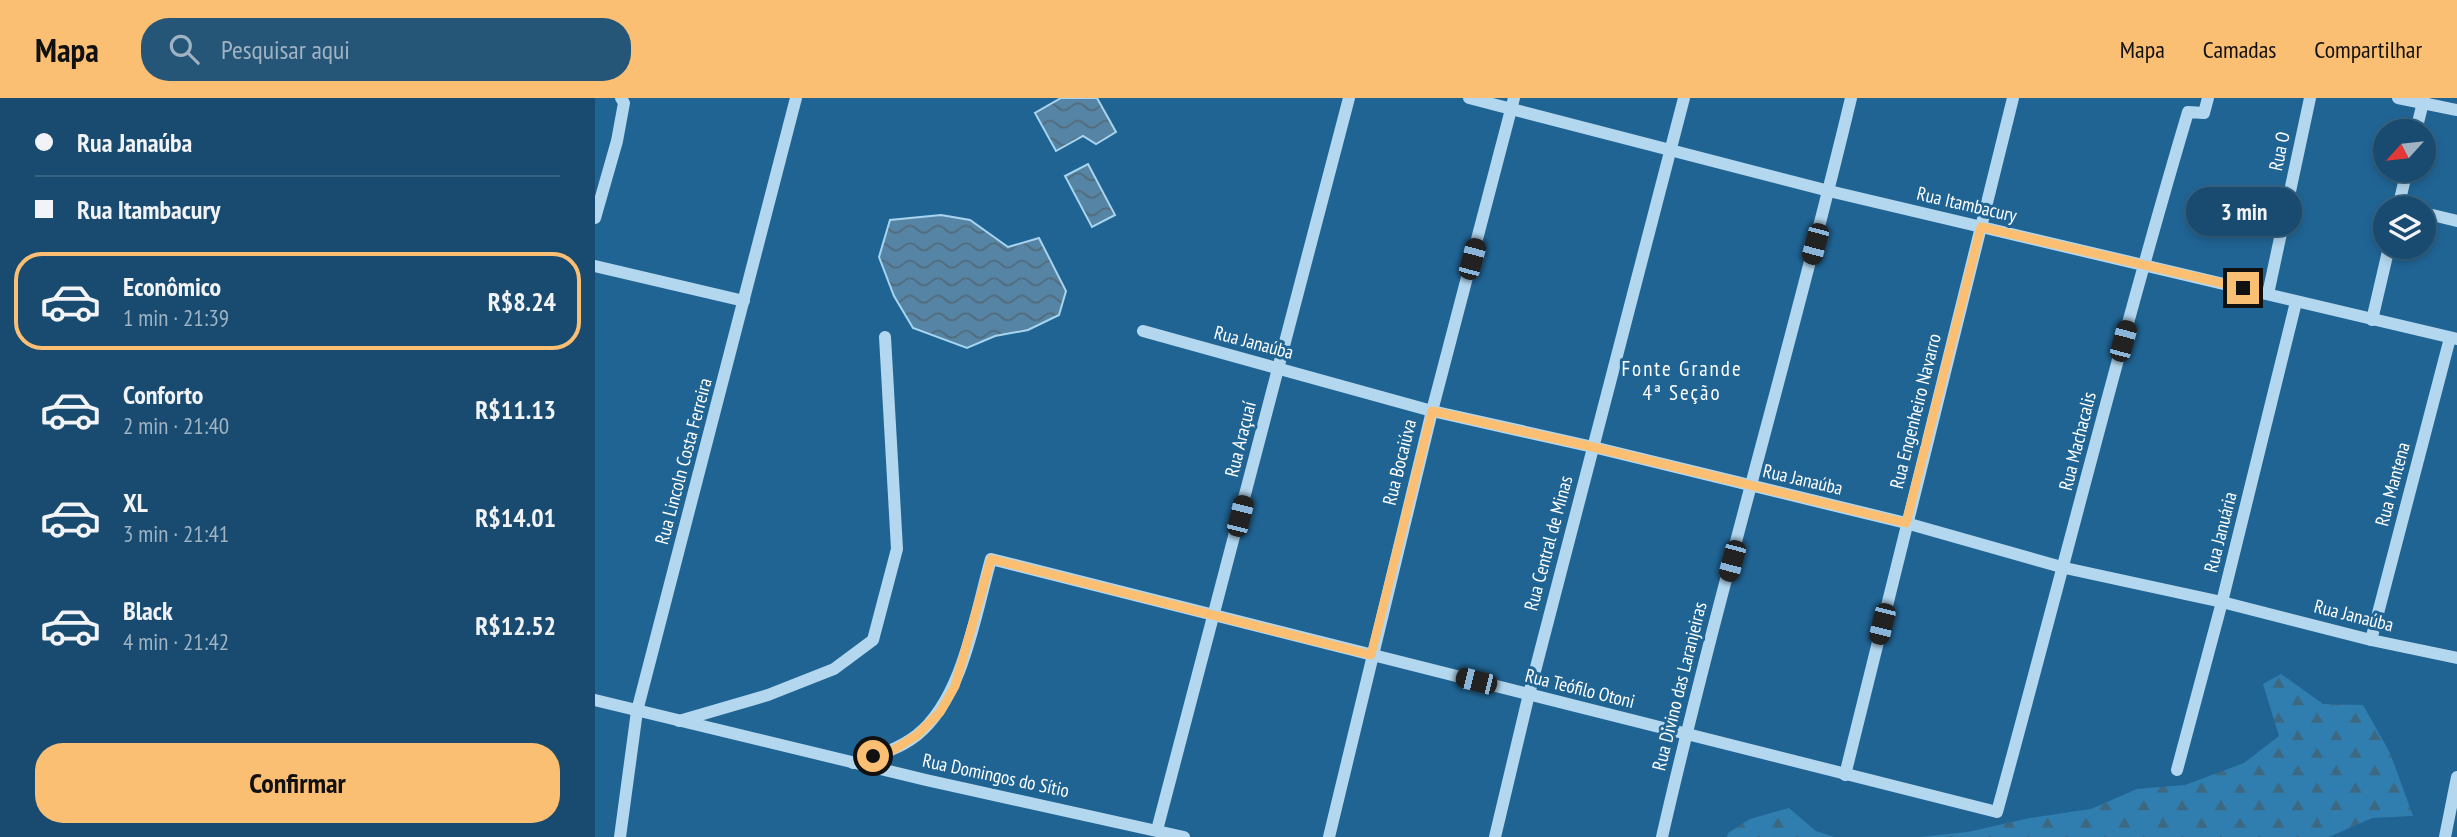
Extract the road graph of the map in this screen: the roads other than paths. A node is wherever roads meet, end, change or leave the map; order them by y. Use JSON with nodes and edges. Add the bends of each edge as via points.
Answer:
{"nodes":[{"id":1,"x":796,"y":98,"type":"edge"},
{"id":2,"x":1349,"y":98,"type":"edge"},
{"id":3,"x":1469,"y":98,"type":"edge"},
{"id":4,"x":1684,"y":98,"type":"edge"},
{"id":5,"x":1851,"y":98,"type":"edge"},
{"id":6,"x":2013,"y":98,"type":"edge"},
{"id":7,"x":2208,"y":98,"type":"edge"},
{"id":8,"x":2310,"y":98,"type":"edge"},
{"id":9,"x":2398,"y":98,"type":"edge"},
{"id":10,"x":622,"y":101,"type":"edge"},
{"id":11,"x":2423,"y":101,"type":"edge"},
{"id":12,"x":1513,"y":103,"type":"edge"},
{"id":13,"x":2457,"y":110,"type":"edge"},
{"id":14,"x":2419,"y":119,"type":"edge"},
{"id":15,"x":1671,"y":149,"type":"junction"},
{"id":16,"x":1829,"y":191,"type":"junction"},
{"id":17,"x":2436,"y":216,"type":"edge"},
{"id":18,"x":595,"y":218,"type":"edge"},
{"id":19,"x":2457,"y":221,"type":"edge"},
{"id":20,"x":1981,"y":227,"type":"junction"},
{"id":21,"x":2386,"y":259,"type":"edge"},
{"id":22,"x":2143,"y":265,"type":"junction"},
{"id":23,"x":595,"y":266,"type":"edge"},
{"id":24,"x":2268,"y":294,"type":"junction"},
{"id":25,"x":744,"y":301,"type":"junction"},
{"id":26,"x":2296,"y":302,"type":"junction"},
{"id":27,"x":2372,"y":320,"type":"junction"},
{"id":28,"x":1143,"y":331,"type":"dead end"},
{"id":29,"x":885,"y":337,"type":"dead end"},
{"id":30,"x":2453,"y":339,"type":"edge"},
{"id":31,"x":1278,"y":368,"type":"junction"},
{"id":32,"x":1432,"y":411,"type":"junction"},
{"id":33,"x":1593,"y":447,"type":"junction"},
{"id":34,"x":1751,"y":487,"type":"junction"},
{"id":35,"x":1906,"y":523,"type":"junction"},
{"id":36,"x":2064,"y":568,"type":"junction"},
{"id":37,"x":2222,"y":602,"type":"junction"},
{"id":38,"x":1215,"y":615,"type":"junction"},
{"id":39,"x":2371,"y":640,"type":"junction"},
{"id":40,"x":1371,"y":655,"type":"junction"},
{"id":41,"x":2457,"y":658,"type":"edge"},
{"id":42,"x":1529,"y":694,"type":"junction"},
{"id":43,"x":595,"y":700,"type":"edge"},
{"id":44,"x":637,"y":711,"type":"junction"},
{"id":45,"x":679,"y":721,"type":"junction"},
{"id":46,"x":1686,"y":734,"type":"junction"},
{"id":47,"x":853,"y":763,"type":"junction"},
{"id":48,"x":2178,"y":770,"type":"dead end"},
{"id":49,"x":1845,"y":775,"type":"junction"},
{"id":50,"x":2457,"y":777,"type":"edge"},
{"id":51,"x":1997,"y":812,"type":"joint"},
{"id":52,"x":1157,"y":830,"type":"junction"},
{"id":53,"x":620,"y":837,"type":"edge"},
{"id":54,"x":1184,"y":837,"type":"edge"},
{"id":55,"x":1329,"y":837,"type":"edge"},
{"id":56,"x":1495,"y":837,"type":"edge"},
{"id":57,"x":1662,"y":837,"type":"edge"},
{"id":58,"x":2445,"y":837,"type":"edge"}],
"edges":[{"from":1,"to":25,"type":"street","name":"Rua Lincoln Costa Ferreira"},
{"from":2,"to":31,"type":"street","name":"Rua Araçuaí"},
{"from":3,"to":12,"type":"street","name":"Rua Itambacury"},
{"from":4,"to":15,"type":"street","name":"Rua Central de Minas"},
{"from":5,"to":16,"type":"street","name":"Rua Divino das Laranjeiras"},
{"from":6,"to":20,"type":"street","name":"Rua Engenheiro Navarro"},
{"from":7,"to":22,"type":"street","name":"Rua Machacalis","via":[[2204,113],[2188,111]]},
{"from":8,"to":24,"type":"street","name":"Rua O"},
{"from":9,"to":11,"type":"street"},
{"from":10,"to":18,"type":"street","via":[[617,141]]},
{"from":11,"to":13,"type":"street"},
{"from":11,"to":14,"type":"street"},
{"from":12,"to":15,"type":"street","name":"Rua Itambacury"},
{"from":12,"to":32,"type":"street","name":"Rua Bocaiúva"},
{"from":15,"to":16,"type":"street","name":"Rua Itambacury"},
{"from":15,"to":33,"type":"street","name":"Rua Central de Minas"},
{"from":16,"to":20,"type":"street","name":"Rua Itambacury"},
{"from":16,"to":34,"type":"street","name":"Rua Divino das Laranjeiras"},
{"from":17,"to":19,"type":"street"},
{"from":20,"to":22,"type":"street","name":"Rua Itambacury"},
{"from":20,"to":35,"type":"street","name":"Rua Engenheiro Navarro"},
{"from":21,"to":27,"type":"street"},
{"from":22,"to":24,"type":"street","name":"Rua Itambacury"},
{"from":22,"to":36,"type":"street","name":"Rua Machacalis"},
{"from":23,"to":25,"type":"street"},
{"from":24,"to":26,"type":"street","name":"Rua Itambacury"},
{"from":25,"to":44,"type":"street","name":"Rua Lincoln Costa Ferreira"},
{"from":26,"to":27,"type":"street","name":"Rua Itambacury"},
{"from":26,"to":37,"type":"street","name":"Rua Januária"},
{"from":27,"to":30,"type":"street","name":"Rua Itambacury"},
{"from":28,"to":31,"type":"street","name":"Rua Janaúba"},
{"from":29,"to":45,"type":"street","via":[[897,549],[873,640],[834,669],[768,695]]},
{"from":30,"to":39,"type":"street","name":"Rua Mantena"},
{"from":31,"to":32,"type":"street","name":"Rua Janaúba"},
{"from":31,"to":38,"type":"street","name":"Rua Araçuaí"},
{"from":32,"to":33,"type":"street","name":"Rua Janaúba"},
{"from":32,"to":40,"type":"street","name":"Rua Bocaiúva"},
{"from":33,"to":34,"type":"street","name":"Rua Janaúba"},
{"from":33,"to":42,"type":"street","name":"Rua Central de Minas"},
{"from":34,"to":35,"type":"street","name":"Rua Janaúba"},
{"from":34,"to":46,"type":"street","name":"Rua Divino das Laranjeiras"},
{"from":35,"to":36,"type":"street","name":"Rua Janaúba"},
{"from":35,"to":49,"type":"street","name":"Rua Engenheiro Navarro"},
{"from":36,"to":37,"type":"street","name":"Rua Janaúba"},
{"from":36,"to":51,"type":"street","name":"Rua Machacalis"},
{"from":37,"to":39,"type":"street","name":"Rua Janaúba"},
{"from":37,"to":48,"type":"street","name":"Rua Januária"},
{"from":38,"to":40,"type":"street","name":"Rua Teófilo Otoni"},
{"from":38,"to":47,"type":"street","name":"Rua Teófilo Otoni","via":[[991,559],[955,686],[940,712],[893,750]]},
{"from":38,"to":52,"type":"street","name":"Rua Araçuaí"},
{"from":39,"to":41,"type":"street","name":"Rua Janaúba"},
{"from":40,"to":42,"type":"street","name":"Rua Teófilo Otoni"},
{"from":40,"to":55,"type":"street","name":"Rua Bocaiúva"},
{"from":42,"to":46,"type":"street","name":"Rua Teófilo Otoni"},
{"from":42,"to":56,"type":"street","name":"Rua Central de Minas"},
{"from":43,"to":44,"type":"street","name":"Rua Domingos do Sítio"},
{"from":44,"to":45,"type":"street","name":"Rua Domingos do Sítio"},
{"from":44,"to":53,"type":"street","name":"Rua Lincoln Costa Ferreira"},
{"from":45,"to":47,"type":"street","name":"Rua Domingos do Sítio"},
{"from":46,"to":49,"type":"street","name":"Rua Teófilo Otoni"},
{"from":46,"to":57,"type":"street","name":"Rua Divino das Laranjeiras"},
{"from":47,"to":52,"type":"street","name":"Rua Domingos do Sítio"},
{"from":49,"to":51,"type":"street","name":"Rua Teófilo Otoni"},
{"from":50,"to":58,"type":"street"},
{"from":52,"to":54,"type":"street","name":"Rua Domingos do Sítio"}]}
